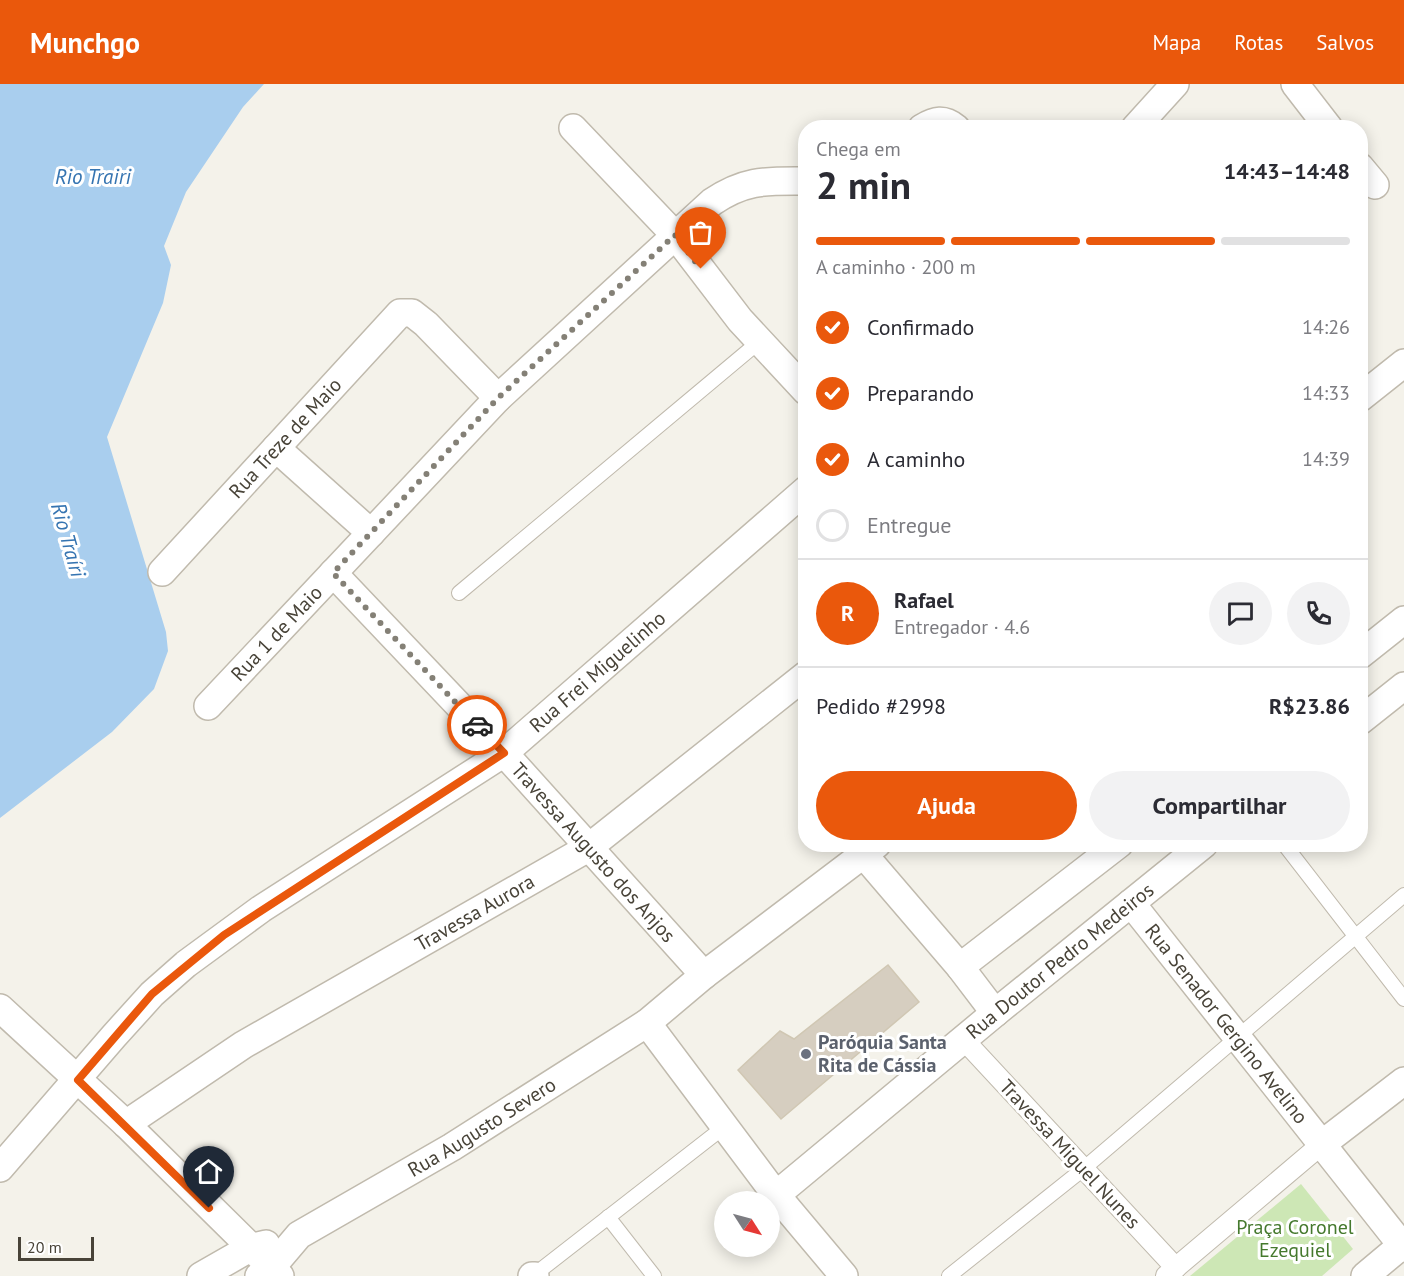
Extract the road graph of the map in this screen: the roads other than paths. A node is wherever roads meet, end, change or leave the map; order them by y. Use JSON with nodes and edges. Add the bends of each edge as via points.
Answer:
{"nodes":[{"id":1,"x":1175,"y":84,"type":"edge"},
{"id":2,"x":1295,"y":84,"type":"edge"},
{"id":3,"x":1142,"y":120,"type":"edge"},
{"id":4,"x":1323,"y":120,"type":"edge"},
{"id":5,"x":573,"y":128,"type":"dead end"},
{"id":6,"x":798,"y":181,"type":"edge"},
{"id":7,"x":675,"y":235,"type":"junction"},
{"id":8,"x":760,"y":341,"type":"junction"},
{"id":9,"x":1404,"y":363,"type":"edge"},
{"id":10,"x":798,"y":382,"type":"edge"},
{"id":11,"x":1368,"y":392,"type":"edge"},
{"id":12,"x":498,"y":398,"type":"junction"},
{"id":13,"x":276,"y":448,"type":"junction"},
{"id":14,"x":798,"y":497,"type":"edge"},
{"id":15,"x":371,"y":533,"type":"junction"},
{"id":16,"x":162,"y":572,"type":"dead end"},
{"id":17,"x":333,"y":573,"type":"junction"},
{"id":18,"x":459,"y":593,"type":"dead end"},
{"id":19,"x":1404,"y":620,"type":"edge"},
{"id":20,"x":1368,"y":649,"type":"edge"},
{"id":21,"x":798,"y":681,"type":"edge"},
{"id":22,"x":1404,"y":686,"type":"edge"},
{"id":23,"x":208,"y":706,"type":"dead end"},
{"id":24,"x":1368,"y":715,"type":"edge"},
{"id":25,"x":504,"y":753,"type":"junction"},
{"id":26,"x":588,"y":848,"type":"junction"},
{"id":27,"x":867,"y":852,"type":"edge"},
{"id":28,"x":872,"y":852,"type":"edge"},
{"id":29,"x":1109,"y":852,"type":"edge"},
{"id":30,"x":1194,"y":852,"type":"edge"},
{"id":31,"x":1290,"y":852,"type":"edge"},
{"id":32,"x":1404,"y":895,"type":"edge"},
{"id":33,"x":1131,"y":903,"type":"junction"},
{"id":34,"x":1356,"y":937,"type":"junction"},
{"id":35,"x":960,"y":967,"type":"junction"},
{"id":36,"x":704,"y":975,"type":"junction"},
{"id":37,"x":1404,"y":999,"type":"edge"},
{"id":38,"x":0,"y":1008,"type":"edge"},
{"id":39,"x":995,"y":1012,"type":"junction"},
{"id":40,"x":647,"y":1023,"type":"junction"},
{"id":41,"x":1238,"y":1037,"type":"junction"},
{"id":42,"x":964,"y":1040,"type":"junction"},
{"id":43,"x":78,"y":1080,"type":"junction"},
{"id":44,"x":1404,"y":1081,"type":"edge"},
{"id":45,"x":126,"y":1124,"type":"junction"},
{"id":46,"x":724,"y":1127,"type":"junction"},
{"id":47,"x":1322,"y":1144,"type":"junction"},
{"id":48,"x":0,"y":1168,"type":"edge"},
{"id":49,"x":1082,"y":1170,"type":"junction"},
{"id":50,"x":773,"y":1191,"type":"edge"},
{"id":51,"x":780,"y":1192,"type":"edge"},
{"id":52,"x":780,"y":1200,"type":"edge"},
{"id":53,"x":608,"y":1217,"type":"junction"},
{"id":54,"x":299,"y":1235,"type":"junction"},
{"id":55,"x":1403,"y":1246,"type":"edge"},
{"id":56,"x":250,"y":1248,"type":"junction"},
{"id":57,"x":1171,"y":1272,"type":"edge"},
{"id":58,"x":270,"y":1273,"type":"edge"},
{"id":59,"x":201,"y":1276,"type":"edge"},
{"id":60,"x":533,"y":1276,"type":"edge"},
{"id":61,"x":654,"y":1276,"type":"edge"},
{"id":62,"x":844,"y":1276,"type":"edge"},
{"id":63,"x":950,"y":1276,"type":"edge"},
{"id":64,"x":1365,"y":1276,"type":"edge"}],
"edges":[{"from":1,"to":3,"type":"street"},
{"from":2,"to":4,"type":"street"},
{"from":5,"to":7,"type":"street"},
{"from":6,"to":7,"type":"street","name":"Rua 1 de Maio","via":[[760,181],[736,187],[712,202]]},
{"from":7,"to":8,"type":"street"},
{"from":7,"to":12,"type":"street","name":"Rua 1 de Maio"},
{"from":8,"to":10,"type":"street"},
{"from":8,"to":18,"type":"lane"},
{"from":9,"to":11,"type":"street"},
{"from":12,"to":13,"type":"street","name":"Rua Treze de Maio","via":[[426,324],[412,313],[400,313]]},
{"from":12,"to":15,"type":"street","name":"Rua 1 de Maio"},
{"from":13,"to":15,"type":"street"},
{"from":13,"to":16,"type":"street","name":"Rua Treze de Maio"},
{"from":14,"to":25,"type":"street","name":"Rua Frei Miguelinho"},
{"from":15,"to":17,"type":"street","name":"Rua 1 de Maio"},
{"from":17,"to":23,"type":"street","name":"Rua 1 de Maio"},
{"from":17,"to":25,"type":"street","name":"Travessa Augusto dos Anjos"},
{"from":19,"to":20,"type":"street"},
{"from":21,"to":26,"type":"street","name":"Travessa Aurora"},
{"from":22,"to":24,"type":"street"},
{"from":25,"to":26,"type":"street","name":"Travessa Augusto dos Anjos"},
{"from":25,"to":43,"type":"street","name":"Rua Frei Miguelinho","via":[[224,935],[152,994]]},
{"from":26,"to":36,"type":"street","name":"Travessa Augusto dos Anjos"},
{"from":26,"to":45,"type":"street","name":"Travessa Aurora","via":[[243,1045]]},
{"from":27,"to":36,"type":"street","name":"Rua Augusto Severo"},
{"from":28,"to":35,"type":"street"},
{"from":29,"to":35,"type":"street"},
{"from":30,"to":33,"type":"street","name":"Rua Doutor Pedro Medeiros"},
{"from":31,"to":34,"type":"lane"},
{"from":32,"to":34,"type":"lane"},
{"from":33,"to":39,"type":"street","name":"Rua Doutor Pedro Medeiros"},
{"from":33,"to":41,"type":"street","name":"Rua Senador Gergino Avelino"},
{"from":34,"to":37,"type":"lane"},
{"from":34,"to":41,"type":"lane"},
{"from":35,"to":39,"type":"street"},
{"from":36,"to":40,"type":"street","name":"Rua Augusto Severo"},
{"from":38,"to":43,"type":"street"},
{"from":39,"to":42,"type":"street","name":"Rua Doutor Pedro Medeiros"},
{"from":40,"to":46,"type":"street"},
{"from":40,"to":54,"type":"street","name":"Rua Augusto Severo","via":[[452,1147]]},
{"from":41,"to":47,"type":"street","name":"Rua Senador Gergino Avelino"},
{"from":41,"to":49,"type":"lane"},
{"from":42,"to":49,"type":"street","name":"Travessa Miguel Nunes"},
{"from":42,"to":51,"type":"street","name":"Rua Doutor Pedro Medeiros"},
{"from":43,"to":45,"type":"street"},
{"from":43,"to":48,"type":"street","name":"Rua Frei Miguelinho"},
{"from":44,"to":47,"type":"street"},
{"from":45,"to":56,"type":"street"},
{"from":46,"to":50,"type":"street"},
{"from":46,"to":53,"type":"lane"},
{"from":47,"to":55,"type":"street","name":"Rua Senador Gergino Avelino"},
{"from":47,"to":57,"type":"street"},
{"from":49,"to":57,"type":"street","name":"Travessa Miguel Nunes"},
{"from":49,"to":63,"type":"lane"},
{"from":52,"to":62,"type":"street"},
{"from":53,"to":60,"type":"lane"},
{"from":53,"to":61,"type":"lane"},
{"from":54,"to":56,"type":"street"},
{"from":54,"to":58,"type":"street","name":"Rua Augusto Severo"},
{"from":55,"to":64,"type":"street"},
{"from":56,"to":58,"type":"street"},
{"from":56,"to":59,"type":"street"}]}
